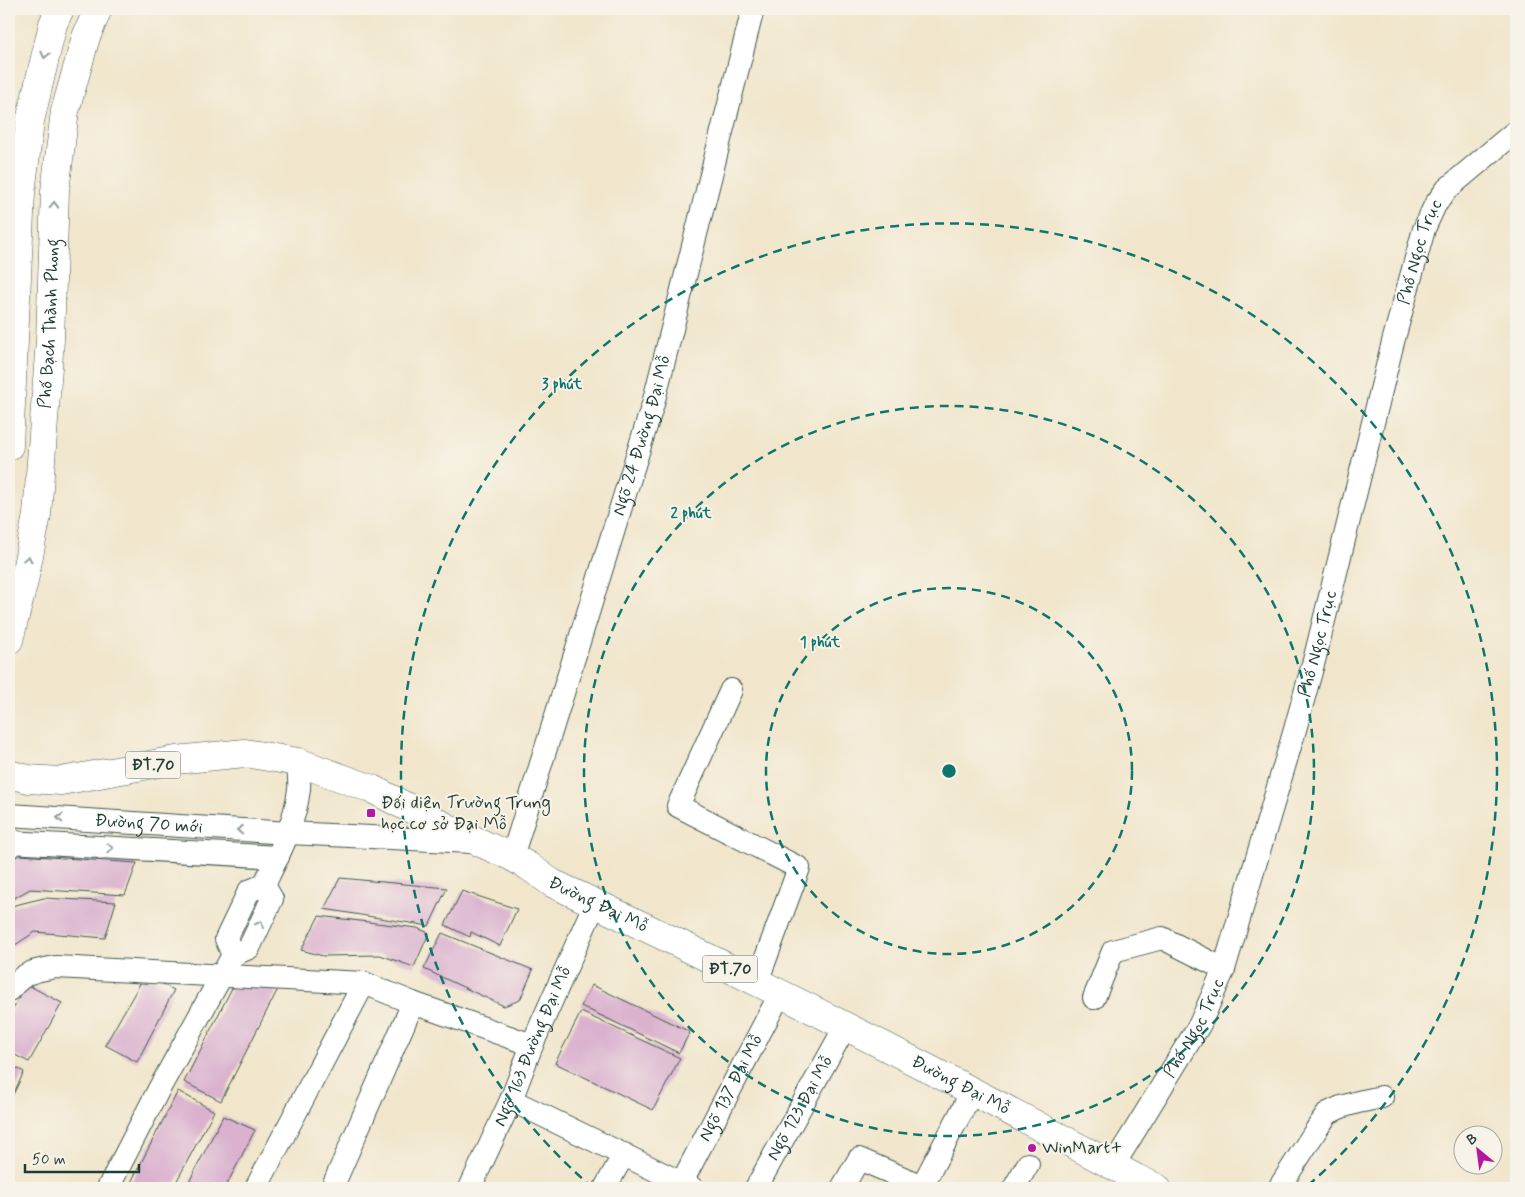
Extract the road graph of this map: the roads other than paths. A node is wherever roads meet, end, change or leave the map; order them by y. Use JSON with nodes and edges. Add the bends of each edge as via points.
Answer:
{"nodes":[{"id":1,"x":98,"y":9,"type":"edge"},
{"id":2,"x":754,"y":9,"type":"edge"},
{"id":3,"x":56,"y":16,"type":"edge"},
{"id":4,"x":86,"y":37,"type":"junction"},
{"id":5,"x":1516,"y":131,"type":"edge"},
{"id":6,"x":9,"y":446,"type":"edge"},
{"id":7,"x":9,"y":640,"type":"edge"},
{"id":8,"x":731,"y":690,"type":"dead end"},
{"id":9,"x":298,"y":762,"type":"junction"},
{"id":10,"x":9,"y":774,"type":"edge"},
{"id":11,"x":9,"y":815,"type":"edge"},
{"id":12,"x":289,"y":833,"type":"junction"},
{"id":13,"x":480,"y":842,"type":"junction"},
{"id":14,"x":9,"y":843,"type":"edge"},
{"id":15,"x":278,"y":856,"type":"junction"},
{"id":16,"x":512,"y":857,"type":"junction"},
{"id":17,"x":595,"y":903,"type":"junction"},
{"id":18,"x":1224,"y":969,"type":"junction"},
{"id":19,"x":222,"y":975,"type":"junction"},
{"id":20,"x":364,"y":983,"type":"junction"},
{"id":21,"x":768,"y":988,"type":"junction"},
{"id":22,"x":9,"y":990,"type":"edge"},
{"id":23,"x":1094,"y":998,"type":"dead end"},
{"id":24,"x":413,"y":1002,"type":"junction"},
{"id":25,"x":845,"y":1027,"type":"junction"},
{"id":26,"x":532,"y":1044,"type":"junction"},
{"id":27,"x":972,"y":1092,"type":"junction"},
{"id":28,"x":1382,"y":1097,"type":"dead end"},
{"id":29,"x":511,"y":1100,"type":"junction"},
{"id":30,"x":624,"y":1154,"type":"junction"},
{"id":31,"x":1028,"y":1164,"type":"dead end"},
{"id":32,"x":1134,"y":1180,"type":"edge"},
{"id":33,"x":687,"y":1185,"type":"edge"},
{"id":34,"x":260,"y":1187,"type":"edge"},
{"id":35,"x":921,"y":1187,"type":"edge"},
{"id":36,"x":108,"y":1188,"type":"edge"},
{"id":37,"x":332,"y":1188,"type":"edge"},
{"id":38,"x":470,"y":1188,"type":"edge"},
{"id":39,"x":605,"y":1188,"type":"edge"},
{"id":40,"x":756,"y":1188,"type":"edge"},
{"id":41,"x":842,"y":1188,"type":"edge"},
{"id":42,"x":1014,"y":1188,"type":"edge"},
{"id":43,"x":1279,"y":1188,"type":"edge"}],
"edges":[{"from":1,"to":4,"type":"main road","name":"Phố Bạch Thành Phong"},
{"from":2,"to":16,"type":"street","name":"Ngõ 24 Đường Đại Mỗ","via":[[653,404]]},
{"from":3,"to":4,"type":"main road"},
{"from":3,"to":6,"type":"main road","name":"Phố Bạch Thành Phong","one_way":true,"via":[[30,121],[21,193]]},
{"from":7,"to":4,"type":"main road","name":"Phố Bạch Thành Phong","one_way":true,"via":[[37,515],[50,340],[55,192],[65,111]]},
{"from":5,"to":18,"type":"street","name":"Phố Ngọc Trục","via":[[1447,188],[1424,229],[1294,733]]},
{"from":8,"to":21,"type":"street","name":"Ngõ 137 Đại Mỗ","via":[[678,806],[799,868]]},
{"from":9,"to":10,"type":"main road","name":"Đường Đại Mỗ","number":"ĐT.70","via":[[245,754],[176,760],[61,782]]},
{"from":9,"to":12,"type":"street","via":[[299,788]]},
{"from":9,"to":13,"type":"main road","name":"Đường Đại Mỗ","number":"ĐT.70","via":[[372,789]]},
{"from":12,"to":11,"type":"street","name":"Đường 70 mới","one_way":true},
{"from":12,"to":13,"type":"street","name":"Đường 70 mới"},
{"from":12,"to":15,"type":"street"},
{"from":13,"to":16,"type":"main road","name":"Đường Đại Mỗ","number":"ĐT.70"},
{"from":14,"to":15,"type":"street","name":"Đường 70 mới","one_way":true},
{"from":15,"to":19,"type":"street","via":[[264,885],[249,891],[226,939],[233,956]]},
{"from":16,"to":17,"type":"main road","name":"Đường Đại Mỗ","number":"ĐT.70","via":[[552,883]]},
{"from":17,"to":21,"type":"main road","name":"Đường Đại Mỗ","number":"ĐT.70"},
{"from":17,"to":26,"type":"street","name":"Ngõ 163 Đường Đại Mỗ"},
{"from":18,"to":23,"type":"street","via":[[1162,938],[1112,951]]},
{"from":18,"to":32,"type":"street","name":"Phố Ngọc Trục"},
{"from":19,"to":20,"type":"street"},
{"from":19,"to":22,"type":"street","via":[[56,967],[37,970],[20,978]]},
{"from":19,"to":36,"type":"street"},
{"from":20,"to":24,"type":"street"},
{"from":20,"to":34,"type":"street"},
{"from":21,"to":25,"type":"main road","name":"Đường Đại Mỗ","number":"ĐT.70"},
{"from":21,"to":33,"type":"street","name":"Ngõ 137 Đại Mỗ"},
{"from":24,"to":26,"type":"street"},
{"from":24,"to":37,"type":"street"},
{"from":25,"to":27,"type":"main road","name":"Đường Đại Mỗ","number":"ĐT.70"},
{"from":25,"to":40,"type":"street","name":"Ngõ 123 Đại Mỗ"},
{"from":26,"to":29,"type":"street","name":"Ngõ 163 Đường Đại Mỗ"},
{"from":27,"to":32,"type":"main road","name":"Đường Đại Mỗ","number":"ĐT.70"},
{"from":27,"to":35,"type":"street"},
{"from":28,"to":43,"type":"street","via":[[1328,1113]]},
{"from":29,"to":30,"type":"street"},
{"from":29,"to":38,"type":"street","name":"Ngõ 163 Đường Đại Mỗ"},
{"from":30,"to":33,"type":"street"},
{"from":30,"to":39,"type":"street"},
{"from":31,"to":42,"type":"street"},
{"from":35,"to":41,"type":"street","via":[[859,1159]]}]}
